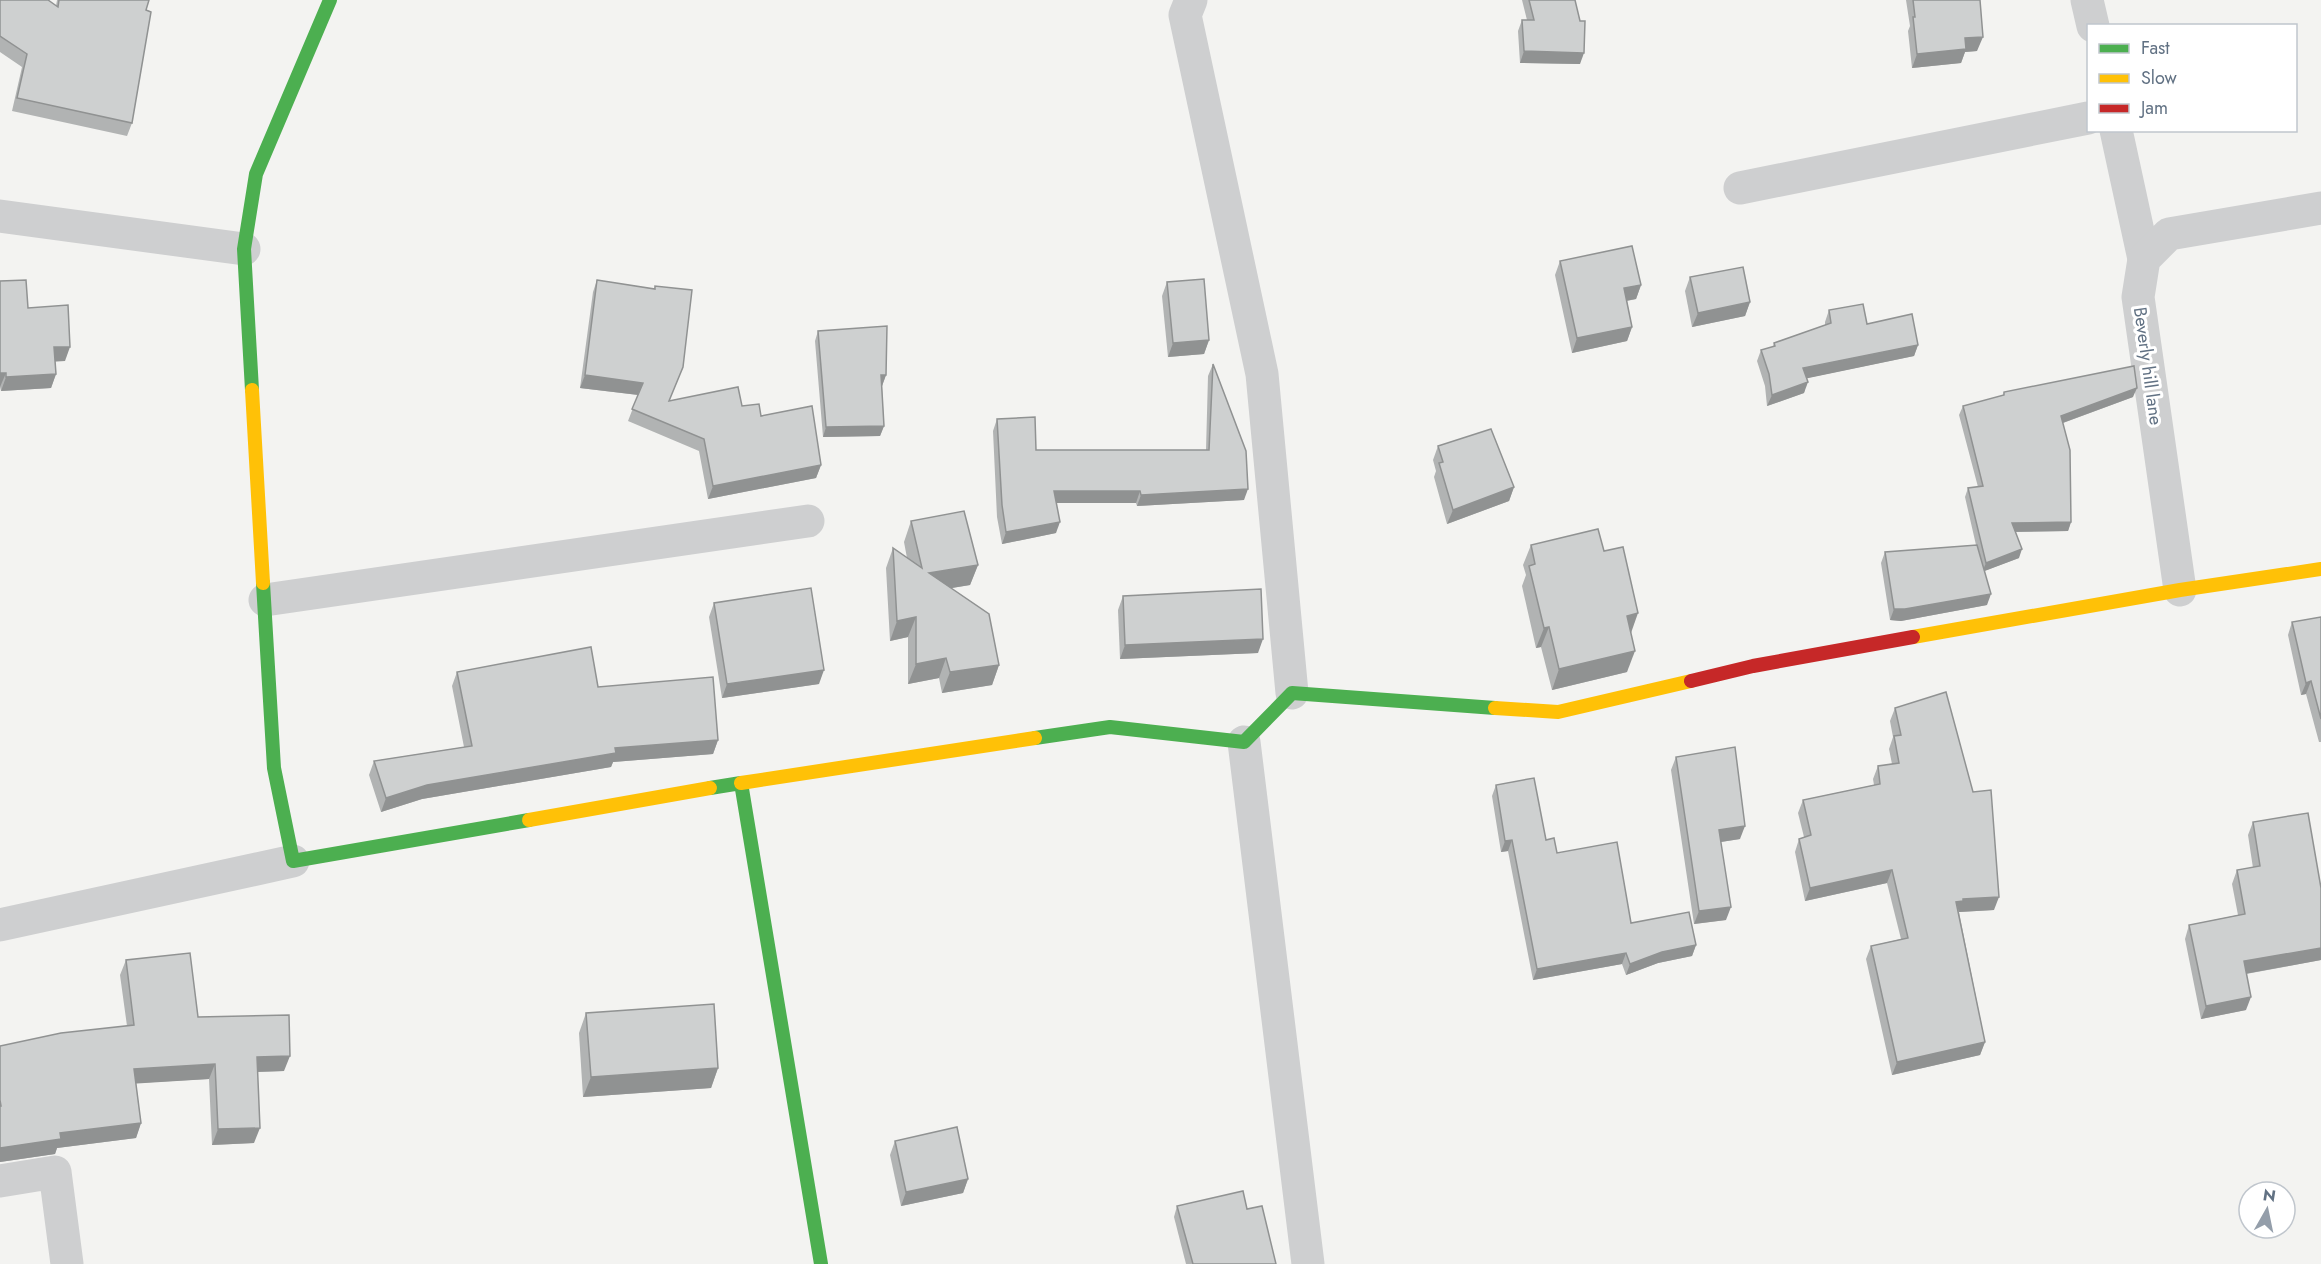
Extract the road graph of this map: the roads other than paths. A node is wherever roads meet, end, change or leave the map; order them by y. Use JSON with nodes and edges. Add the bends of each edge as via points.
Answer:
{"nodes":[{"id":1,"x":330,"y":0,"type":"edge"},
{"id":2,"x":1191,"y":0,"type":"edge"},
{"id":3,"x":2087,"y":0,"type":"edge"},
{"id":4,"x":2093,"y":24,"type":"edge"},
{"id":5,"x":2087,"y":118,"type":"edge"},
{"id":6,"x":2116,"y":132,"type":"edge"},
{"id":7,"x":1740,"y":188,"type":"dead end"},
{"id":8,"x":2321,"y":208,"type":"edge"},
{"id":9,"x":0,"y":216,"type":"edge"},
{"id":10,"x":243,"y":249,"type":"junction"},
{"id":11,"x":2144,"y":259,"type":"junction"},
{"id":12,"x":807,"y":520,"type":"dead end"},
{"id":13,"x":2321,"y":569,"type":"edge"},
{"id":14,"x":2180,"y":590,"type":"junction"},
{"id":15,"x":265,"y":600,"type":"junction"},
{"id":16,"x":1292,"y":693,"type":"junction"},
{"id":17,"x":1244,"y":742,"type":"junction"},
{"id":18,"x":741,"y":783,"type":"junction"},
{"id":19,"x":293,"y":861,"type":"junction"},
{"id":20,"x":0,"y":925,"type":"edge"},
{"id":21,"x":0,"y":1181,"type":"edge"},
{"id":22,"x":67,"y":1264,"type":"edge"},
{"id":23,"x":820,"y":1264,"type":"edge"},
{"id":24,"x":1308,"y":1264,"type":"edge"}],
"edges":[{"from":1,"to":10,"type":"street","via":[[256,174]]},
{"from":2,"to":16,"type":"street","via":[[1185,15],[1262,374]]},
{"from":3,"to":4,"type":"street"},
{"from":5,"to":7,"type":"street"},
{"from":6,"to":11,"type":"street"},
{"from":8,"to":11,"type":"street","via":[[2169,234]]},
{"from":9,"to":10,"type":"street"},
{"from":10,"to":15,"type":"street"},
{"from":11,"to":14,"type":"street","name":"Beverly hill lane","via":[[2138,297]]},
{"from":12,"to":15,"type":"street"},
{"from":13,"to":14,"type":"street"},
{"from":14,"to":16,"type":"street","via":[[1753,666],[1558,712]]},
{"from":15,"to":19,"type":"street","via":[[274,768]]},
{"from":16,"to":17,"type":"street"},
{"from":17,"to":18,"type":"street","via":[[1110,727]]},
{"from":17,"to":24,"type":"street"},
{"from":18,"to":19,"type":"street"},
{"from":18,"to":23,"type":"street"},
{"from":19,"to":20,"type":"street"},
{"from":21,"to":22,"type":"street","via":[[55,1172]]}]}
